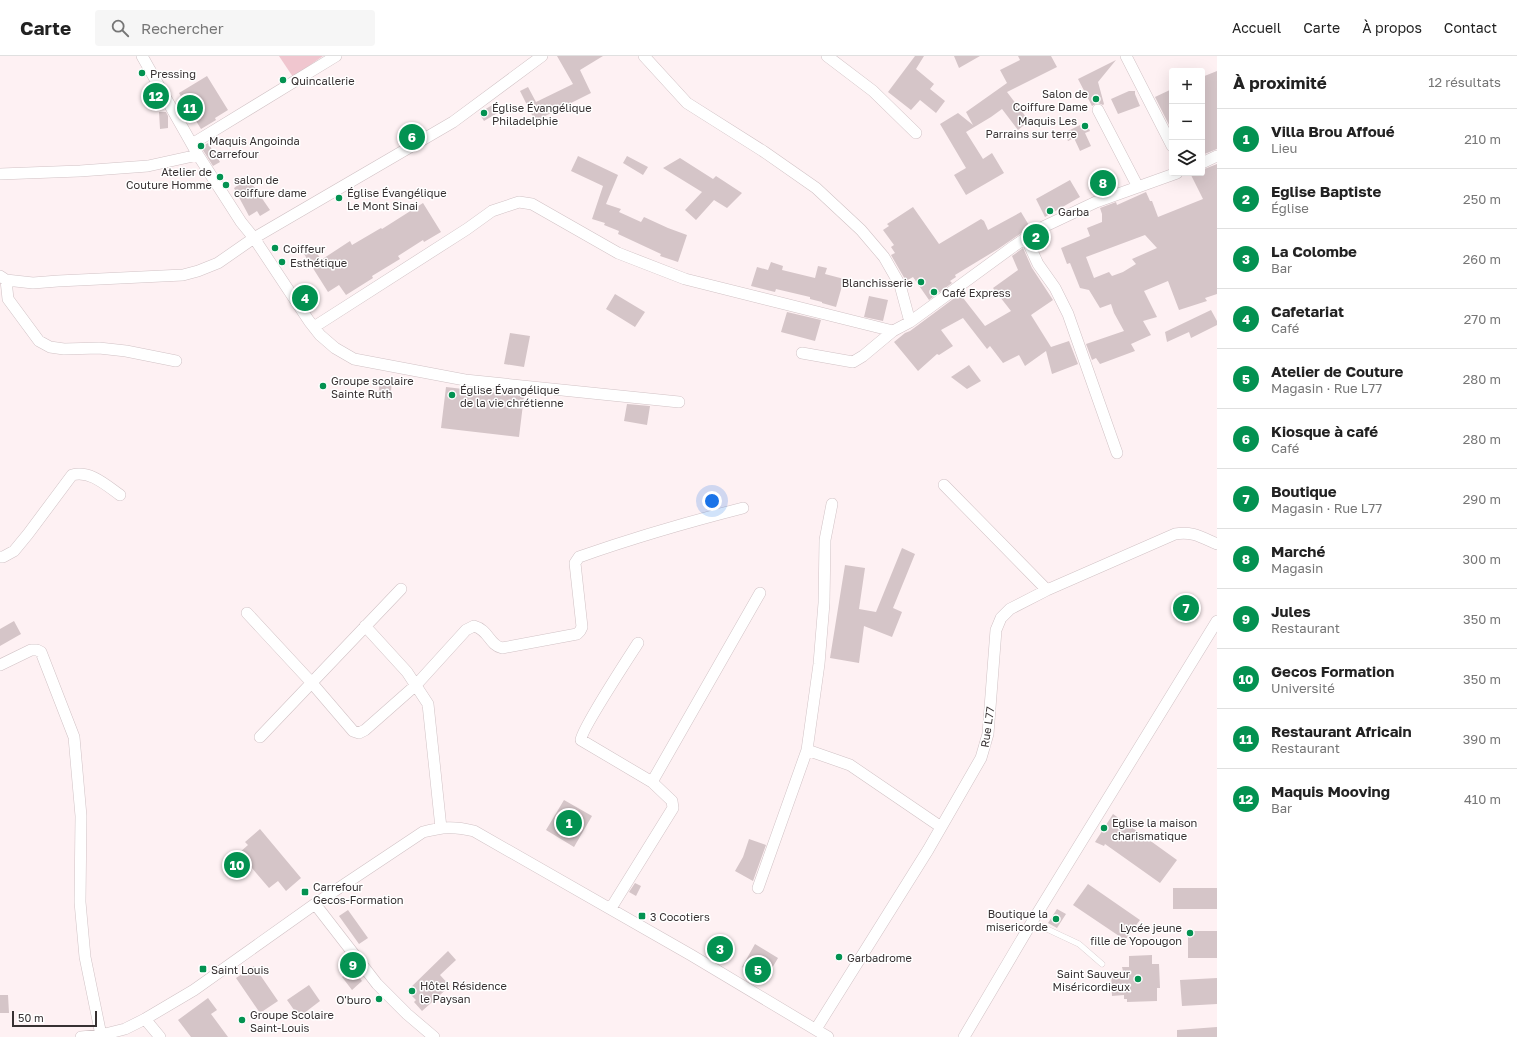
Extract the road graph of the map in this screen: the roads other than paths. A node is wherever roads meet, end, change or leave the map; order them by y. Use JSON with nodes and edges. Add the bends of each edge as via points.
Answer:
{"nodes":[{"id":1,"x":142,"y":56,"type":"edge"},
{"id":2,"x":336,"y":56,"type":"edge"},
{"id":3,"x":542,"y":56,"type":"edge"},
{"id":4,"x":644,"y":56,"type":"edge"},
{"id":5,"x":827,"y":56,"type":"edge"},
{"id":6,"x":1126,"y":56,"type":"edge"},
{"id":7,"x":1098,"y":110,"type":"dead end"},
{"id":8,"x":916,"y":133,"type":"dead end"},
{"id":9,"x":1169,"y":140,"type":"edge"},
{"id":10,"x":192,"y":144,"type":"junction"},
{"id":11,"x":198,"y":155,"type":"junction"},
{"id":12,"x":1217,"y":156,"type":"edge"},
{"id":13,"x":1205,"y":162,"type":"edge"},
{"id":14,"x":0,"y":174,"type":"edge"},
{"id":15,"x":1169,"y":176,"type":"edge"},
{"id":16,"x":1138,"y":187,"type":"junction"},
{"id":17,"x":254,"y":238,"type":"junction"},
{"id":18,"x":1026,"y":238,"type":"junction"},
{"id":19,"x":3,"y":278,"type":"edge"},
{"id":20,"x":910,"y":322,"type":"junction"},
{"id":21,"x":314,"y":328,"type":"junction"},
{"id":22,"x":893,"y":331,"type":"junction"},
{"id":23,"x":802,"y":353,"type":"dead end"},
{"id":24,"x":176,"y":361,"type":"dead end"},
{"id":25,"x":679,"y":402,"type":"dead end"},
{"id":26,"x":1117,"y":453,"type":"dead end"},
{"id":27,"x":944,"y":485,"type":"dead end"},
{"id":28,"x":120,"y":495,"type":"dead end"},
{"id":29,"x":832,"y":504,"type":"dead end"},
{"id":30,"x":743,"y":508,"type":"dead end"},
{"id":31,"x":1217,"y":544,"type":"edge"},
{"id":32,"x":0,"y":557,"type":"edge"},
{"id":33,"x":401,"y":589,"type":"dead end"},
{"id":34,"x":1046,"y":590,"type":"junction"},
{"id":35,"x":760,"y":594,"type":"dead end"},
{"id":36,"x":247,"y":613,"type":"dead end"},
{"id":37,"x":1217,"y":621,"type":"edge"},
{"id":38,"x":365,"y":626,"type":"junction"},
{"id":39,"x":638,"y":643,"type":"dead end"},
{"id":40,"x":0,"y":665,"type":"edge"},
{"id":41,"x":311,"y":682,"type":"junction"},
{"id":42,"x":416,"y":685,"type":"junction"},
{"id":43,"x":260,"y":737,"type":"dead end"},
{"id":44,"x":807,"y":750,"type":"junction"},
{"id":45,"x":652,"y":782,"type":"junction"},
{"id":46,"x":941,"y":827,"type":"junction"},
{"id":47,"x":441,"y":828,"type":"junction"},
{"id":48,"x":758,"y":888,"type":"dead end"},
{"id":49,"x":315,"y":904,"type":"junction"},
{"id":50,"x":611,"y":908,"type":"junction"},
{"id":51,"x":1032,"y":922,"type":"junction"},
{"id":52,"x":1102,"y":964,"type":"dead end"},
{"id":53,"x":145,"y":1019,"type":"junction"},
{"id":54,"x":816,"y":1029,"type":"junction"},
{"id":55,"x":102,"y":1035,"type":"junction"},
{"id":56,"x":81,"y":1037,"type":"edge"},
{"id":57,"x":160,"y":1037,"type":"edge"},
{"id":58,"x":434,"y":1037,"type":"edge"},
{"id":59,"x":828,"y":1037,"type":"edge"},
{"id":60,"x":964,"y":1037,"type":"edge"}],
"edges":[{"from":1,"to":10,"type":"street"},
{"from":2,"to":10,"type":"street"},
{"from":3,"to":17,"type":"street","via":[[452,122]]},
{"from":4,"to":20,"type":"street","via":[[687,103],[816,188],[861,230],[884,256],[900,285]]},
{"from":5,"to":8,"type":"street","via":[[873,91]]},
{"from":6,"to":9,"type":"street"},
{"from":7,"to":16,"type":"street"},
{"from":10,"to":11,"type":"street"},
{"from":11,"to":14,"type":"street","via":[[148,166]]},
{"from":11,"to":17,"type":"street"},
{"from":12,"to":13,"type":"street"},
{"from":15,"to":16,"type":"street"},
{"from":16,"to":18,"type":"street","via":[[1096,202],[1041,228]]},
{"from":17,"to":19,"type":"street","via":[[218,263],[183,275],[33,284]]},
{"from":17,"to":21,"type":"street"},
{"from":18,"to":20,"type":"street"},
{"from":18,"to":26,"type":"street","via":[[1038,264],[1055,288],[1068,314]]},
{"from":19,"to":24,"type":"street","via":[[8,299],[39,341],[50,348],[99,348]]},
{"from":20,"to":22,"type":"street"},
{"from":21,"to":22,"type":"street","via":[[492,211],[519,202],[532,204],[618,253],[685,279]]},
{"from":21,"to":25,"type":"street","via":[[336,348],[354,359],[464,380]]},
{"from":22,"to":23,"type":"street","via":[[853,362]]},
{"from":27,"to":34,"type":"street"},
{"from":28,"to":32,"type":"street","via":[[96,478],[78,473],[72,475],[14,551]]},
{"from":29,"to":44,"type":"street","via":[[826,540],[819,664]]},
{"from":30,"to":42,"type":"street","via":[[636,537],[579,557],[575,563],[582,627],[577,634],[502,648],[494,643],[482,628],[474,626],[466,630]]},
{"from":31,"to":34,"type":"street","name":"Rue L77","via":[[1195,534],[1175,534]]},
{"from":33,"to":38,"type":"street"},
{"from":34,"to":46,"type":"street","name":"Rue L77","via":[[1010,609],[1001,618],[996,630],[985,747]]},
{"from":35,"to":45,"type":"street"},
{"from":36,"to":41,"type":"street"},
{"from":37,"to":51,"type":"street"},
{"from":38,"to":41,"type":"street"},
{"from":38,"to":42,"type":"street"},
{"from":39,"to":45,"type":"street","via":[[590,720],[581,740]]},
{"from":40,"to":55,"type":"street","via":[[31,650],[42,652],[74,737],[81,816],[80,902],[85,957]]},
{"from":41,"to":42,"type":"street","via":[[353,731],[359,733]]},
{"from":41,"to":43,"type":"street"},
{"from":42,"to":47,"type":"street","via":[[430,708]]},
{"from":44,"to":46,"type":"street","via":[[850,765]]},
{"from":44,"to":48,"type":"street"},
{"from":45,"to":50,"type":"street","via":[[672,801],[673,808]]},
{"from":46,"to":54,"type":"street","name":"Rue L77"},
{"from":47,"to":49,"type":"street","via":[[423,832]]},
{"from":47,"to":50,"type":"street","via":[[474,830]]},
{"from":49,"to":53,"type":"street","via":[[194,990]]},
{"from":49,"to":58,"type":"street","via":[[378,984]]},
{"from":50,"to":54,"type":"street"},
{"from":51,"to":52,"type":"lane","via":[[1079,944]]},
{"from":51,"to":60,"type":"street"},
{"from":53,"to":55,"type":"street","via":[[125,1029]]},
{"from":53,"to":57,"type":"street"},
{"from":54,"to":59,"type":"street"},
{"from":55,"to":56,"type":"street"}]}
